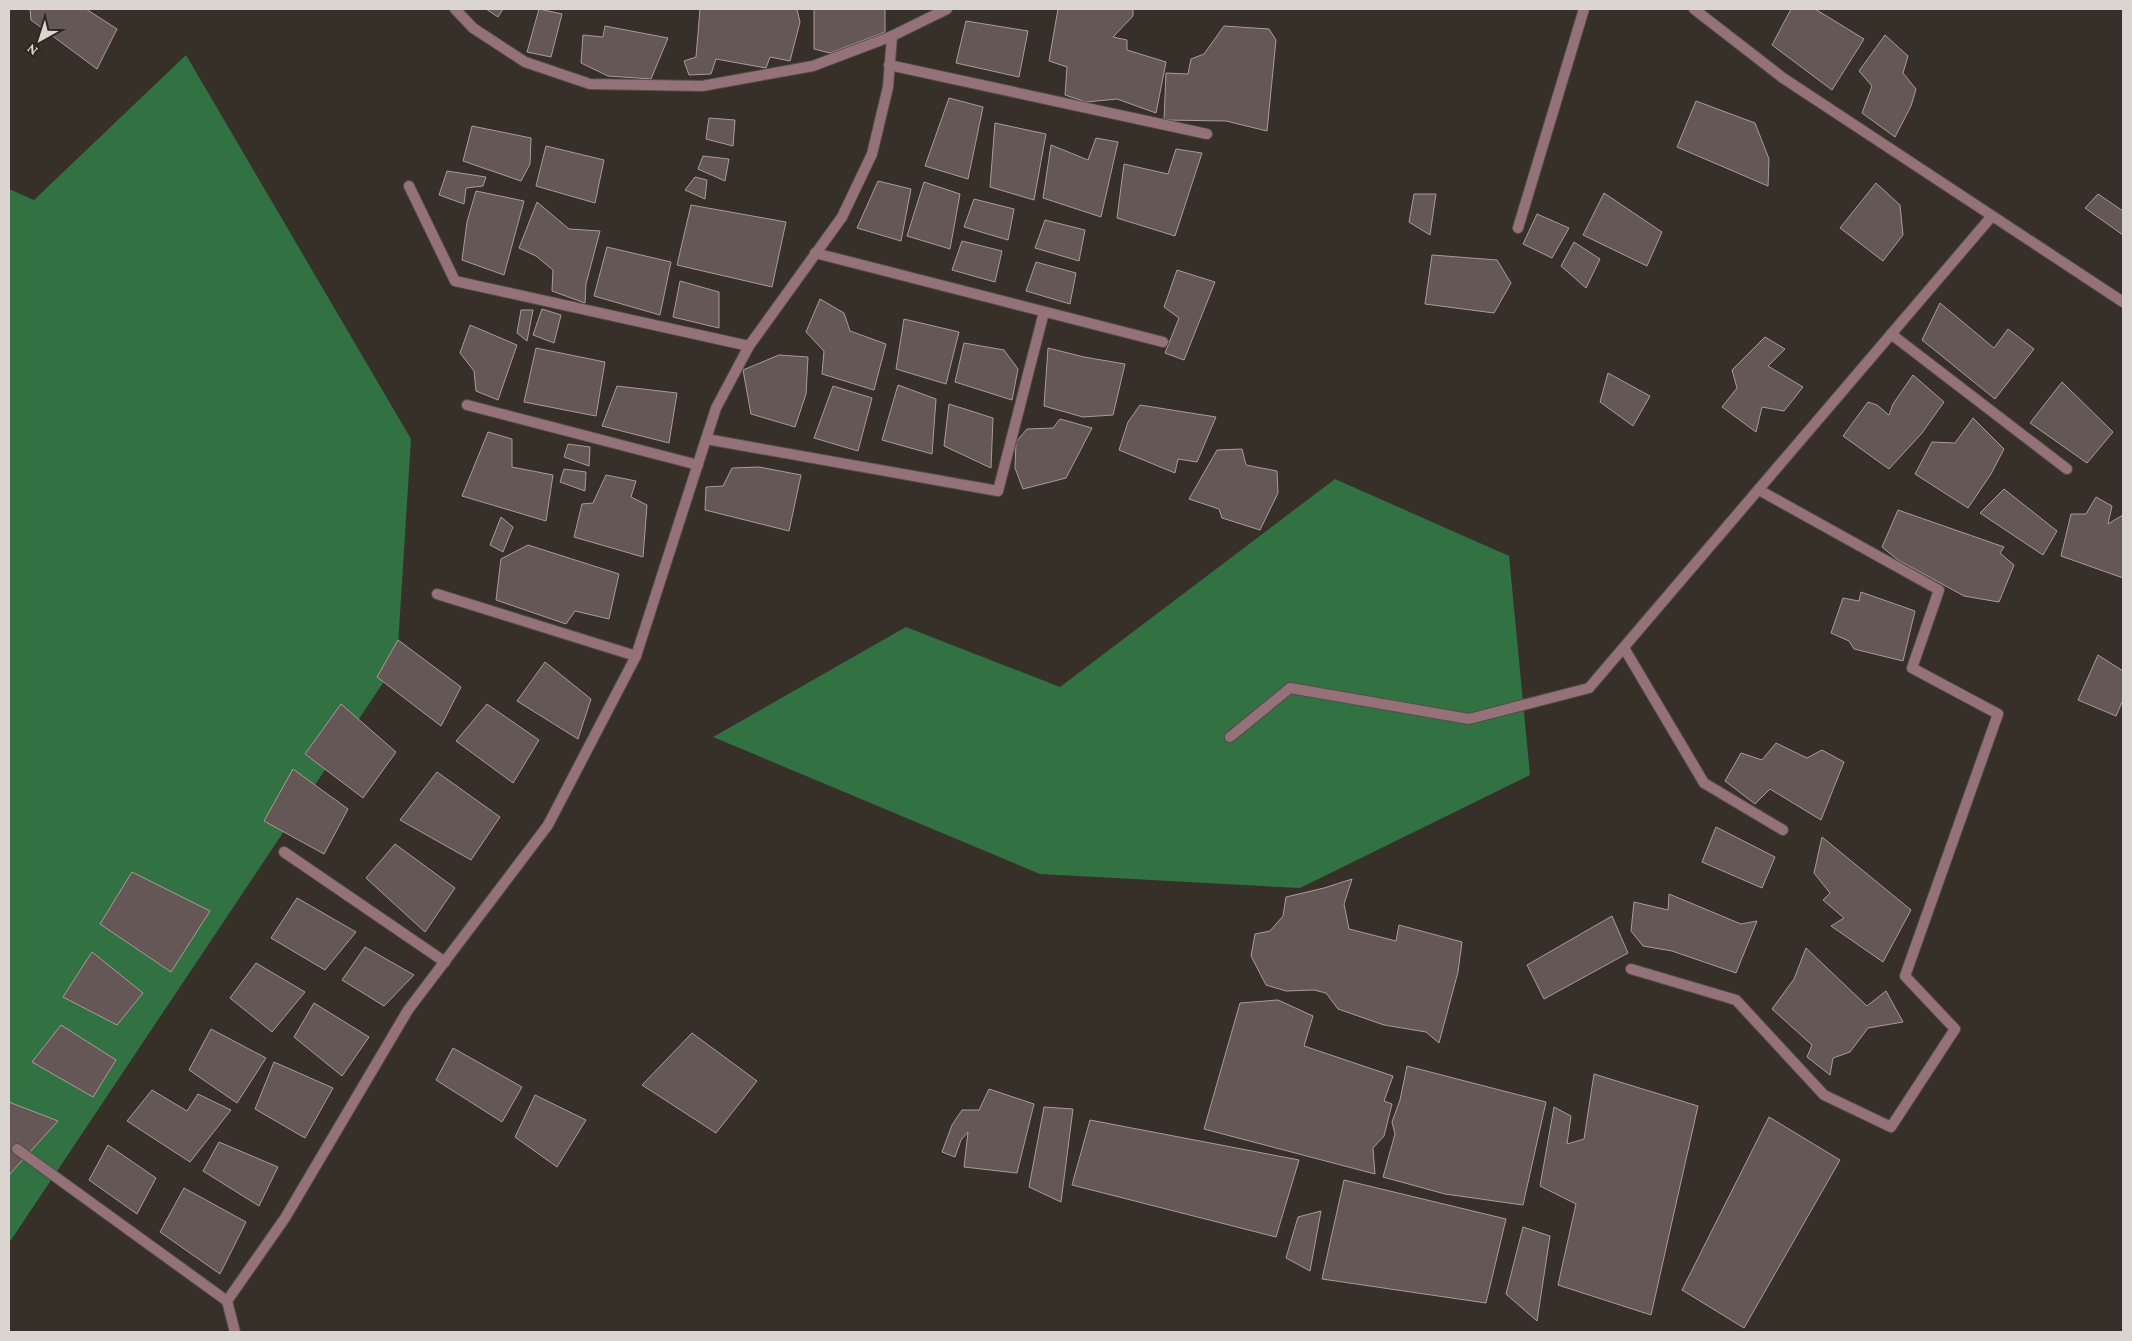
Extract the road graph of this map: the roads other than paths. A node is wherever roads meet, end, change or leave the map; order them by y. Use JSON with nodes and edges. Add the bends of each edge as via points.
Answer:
{"nodes":[{"id":1,"x":455,"y":9,"type":"edge"},
{"id":2,"x":947,"y":9,"type":"edge"},
{"id":3,"x":1584,"y":9,"type":"edge"},
{"id":4,"x":1694,"y":9,"type":"edge"},
{"id":5,"x":892,"y":36,"type":"junction"},
{"id":6,"x":889,"y":65,"type":"junction"},
{"id":7,"x":1207,"y":134,"type":"dead end"},
{"id":8,"x":409,"y":186,"type":"dead end"},
{"id":9,"x":1992,"y":216,"type":"junction"},
{"id":10,"x":1518,"y":228,"type":"dead end"},
{"id":11,"x":815,"y":253,"type":"junction"},
{"id":12,"x":2123,"y":302,"type":"edge"},
{"id":13,"x":1044,"y":312,"type":"junction"},
{"id":14,"x":1891,"y":334,"type":"junction"},
{"id":15,"x":1163,"y":342,"type":"dead end"},
{"id":16,"x":749,"y":346,"type":"junction"},
{"id":17,"x":467,"y":406,"type":"dead end"},
{"id":18,"x":706,"y":439,"type":"junction"},
{"id":19,"x":698,"y":465,"type":"junction"},
{"id":20,"x":2067,"y":470,"type":"dead end"},
{"id":21,"x":1759,"y":490,"type":"junction"},
{"id":22,"x":437,"y":594,"type":"dead end"},
{"id":23,"x":1624,"y":648,"type":"junction"},
{"id":24,"x":636,"y":656,"type":"junction"},
{"id":25,"x":1230,"y":737,"type":"dead end"},
{"id":26,"x":1783,"y":830,"type":"dead end"},
{"id":27,"x":284,"y":852,"type":"dead end"},
{"id":28,"x":445,"y":962,"type":"junction"},
{"id":29,"x":1631,"y":969,"type":"dead end"},
{"id":30,"x":17,"y":1150,"type":"dead end"},
{"id":31,"x":227,"y":1301,"type":"junction"},
{"id":32,"x":235,"y":1332,"type":"edge"}],
"edges":[{"from":1,"to":5,"type":"street","via":[[472,28],[525,62],[590,84],[702,86],[813,66]]},
{"from":2,"to":5,"type":"street"},
{"from":3,"to":10,"type":"street"},
{"from":4,"to":9,"type":"street","via":[[1783,78]]},
{"from":5,"to":6,"type":"street"},
{"from":6,"to":7,"type":"street"},
{"from":6,"to":11,"type":"street","via":[[888,87],[872,154],[842,217]]},
{"from":8,"to":16,"type":"street","via":[[455,281]]},
{"from":9,"to":12,"type":"street"},
{"from":9,"to":14,"type":"street"},
{"from":11,"to":13,"type":"street"},
{"from":11,"to":16,"type":"street"},
{"from":13,"to":15,"type":"street"},
{"from":13,"to":18,"type":"street","via":[[998,491]]},
{"from":14,"to":20,"type":"street"},
{"from":14,"to":21,"type":"street"},
{"from":16,"to":18,"type":"street","via":[[716,408]]},
{"from":17,"to":19,"type":"street"},
{"from":18,"to":19,"type":"street"},
{"from":19,"to":24,"type":"street"},
{"from":21,"to":23,"type":"street"},
{"from":21,"to":29,"type":"street","via":[[1939,590],[1912,668],[1998,714],[1904,976],[1955,1029],[1891,1127],[1824,1095],[1736,1000]]},
{"from":22,"to":24,"type":"street"},
{"from":23,"to":25,"type":"street","via":[[1589,688],[1469,719],[1290,688]]},
{"from":23,"to":26,"type":"street","via":[[1704,783]]},
{"from":24,"to":28,"type":"street","via":[[548,825]]},
{"from":27,"to":28,"type":"street"},
{"from":28,"to":31,"type":"street","via":[[408,1010],[285,1218]]},
{"from":30,"to":31,"type":"street"},
{"from":31,"to":32,"type":"street"}]}
